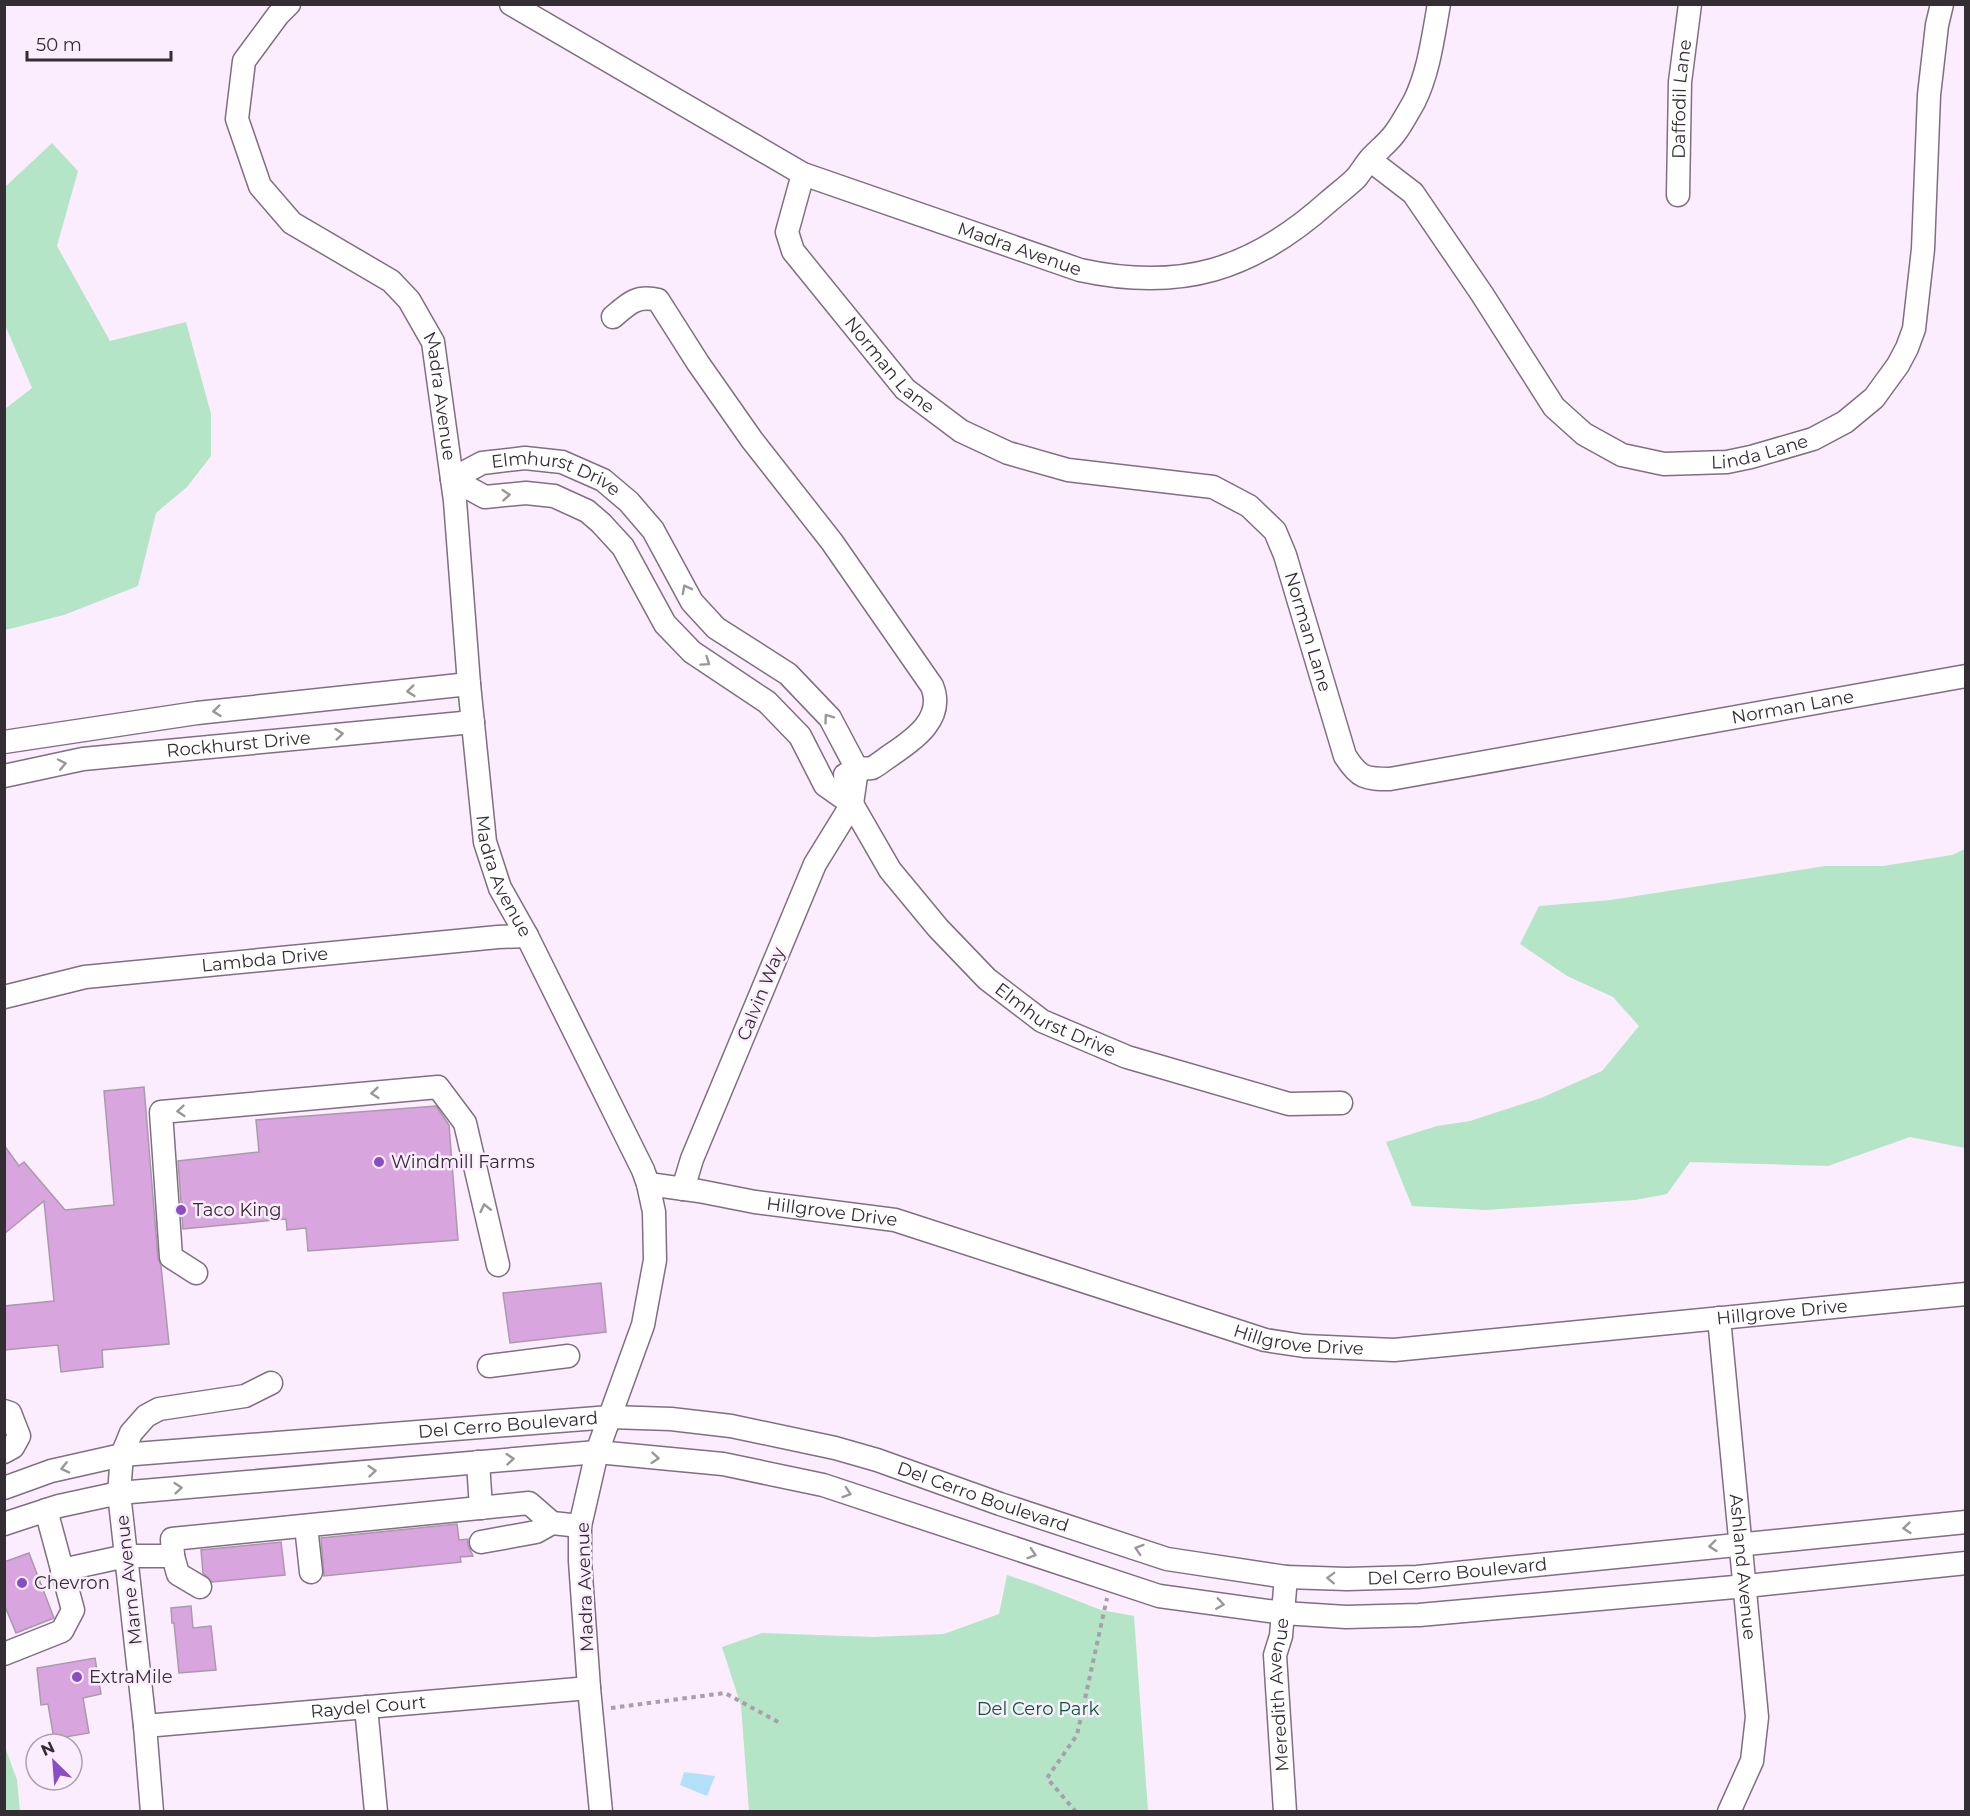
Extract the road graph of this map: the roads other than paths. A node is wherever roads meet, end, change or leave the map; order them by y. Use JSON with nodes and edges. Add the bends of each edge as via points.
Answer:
{"nodes":[{"id":1,"x":289,"y":4,"type":"edge"},
{"id":2,"x":511,"y":4,"type":"edge"},
{"id":3,"x":1439,"y":4,"type":"edge"},
{"id":4,"x":1690,"y":4,"type":"edge"},
{"id":5,"x":1942,"y":4,"type":"edge"},
{"id":6,"x":1370,"y":160,"type":"junction"},
{"id":7,"x":803,"y":174,"type":"junction"},
{"id":8,"x":1678,"y":195,"type":"dead end"},
{"id":9,"x":614,"y":317,"type":"dead end"},
{"id":10,"x":452,"y":479,"type":"junction"},
{"id":11,"x":1965,"y":676,"type":"edge"},
{"id":12,"x":469,"y":684,"type":"junction"},
{"id":13,"x":473,"y":722,"type":"junction"},
{"id":14,"x":4,"y":742,"type":"edge"},
{"id":15,"x":857,"y":769,"type":"junction"},
{"id":16,"x":4,"y":776,"type":"edge"},
{"id":17,"x":825,"y":785,"type":"junction"},
{"id":18,"x":852,"y":804,"type":"junction"},
{"id":19,"x":527,"y":936,"type":"junction"},
{"id":20,"x":4,"y":997,"type":"edge"},
{"id":21,"x":1341,"y":1103,"type":"dead end"},
{"id":22,"x":648,"y":1184,"type":"junction"},
{"id":23,"x":683,"y":1189,"type":"junction"},
{"id":24,"x":498,"y":1265,"type":"dead end"},
{"id":25,"x":196,"y":1273,"type":"dead end"},
{"id":26,"x":1965,"y":1294,"type":"edge"},
{"id":27,"x":1719,"y":1318,"type":"junction"},
{"id":28,"x":568,"y":1356,"type":"dead end"},
{"id":29,"x":489,"y":1366,"type":"dead end"},
{"id":30,"x":271,"y":1383,"type":"dead end"},
{"id":31,"x":4,"y":1411,"type":"edge"},
{"id":32,"x":610,"y":1417,"type":"junction"},
{"id":33,"x":4,"y":1452,"type":"edge"},
{"id":34,"x":597,"y":1452,"type":"junction"},
{"id":35,"x":122,"y":1455,"type":"junction"},
{"id":36,"x":478,"y":1462,"type":"junction"},
{"id":37,"x":4,"y":1488,"type":"edge"},
{"id":38,"x":119,"y":1493,"type":"junction"},
{"id":39,"x":481,"y":1508,"type":"junction"},
{"id":40,"x":46,"y":1510,"type":"junction"},
{"id":41,"x":1965,"y":1522,"type":"edge"},
{"id":42,"x":552,"y":1523,"type":"junction"},
{"id":43,"x":4,"y":1524,"type":"edge"},
{"id":44,"x":306,"y":1526,"type":"junction"},
{"id":45,"x":580,"y":1526,"type":"junction"},
{"id":46,"x":481,"y":1542,"type":"dead end"},
{"id":47,"x":1742,"y":1543,"type":"junction"},
{"id":48,"x":126,"y":1556,"type":"junction"},
{"id":49,"x":173,"y":1556,"type":"junction"},
{"id":50,"x":1965,"y":1563,"type":"edge"},
{"id":51,"x":62,"y":1570,"type":"junction"},
{"id":52,"x":311,"y":1572,"type":"dead end"},
{"id":53,"x":1286,"y":1576,"type":"junction"},
{"id":54,"x":1746,"y":1586,"type":"junction"},
{"id":55,"x":200,"y":1587,"type":"dead end"},
{"id":56,"x":1283,"y":1613,"type":"junction"},
{"id":57,"x":4,"y":1654,"type":"edge"},
{"id":58,"x":589,"y":1688,"type":"junction"},
{"id":59,"x":366,"y":1707,"type":"junction"},
{"id":60,"x":145,"y":1726,"type":"junction"},
{"id":61,"x":597,"y":1780,"type":"junction"},
{"id":62,"x":152,"y":1812,"type":"edge"},
{"id":63,"x":376,"y":1812,"type":"edge"},
{"id":64,"x":601,"y":1812,"type":"edge"},
{"id":65,"x":610,"y":1812,"type":"edge"},
{"id":66,"x":1285,"y":1812,"type":"edge"},
{"id":67,"x":1729,"y":1812,"type":"edge"}],
"edges":[{"from":1,"to":10,"type":"street","name":"Madra Avenue","via":[[244,61],[237,119],[260,186],[292,223],[391,281],[409,300],[433,342]]},
{"from":2,"to":7,"type":"street","name":"Madra Avenue"},
{"from":3,"to":6,"type":"street","name":"Madra Avenue","via":[[1428,64],[1415,100],[1396,133]]},
{"from":4,"to":8,"type":"street","name":"Daffodil Lane","via":[[1680,82]]},
{"from":5,"to":6,"type":"street","name":"Linda Lane","via":[[1929,95],[1923,249],[1914,329],[1907,348],[1874,398],[1845,422],[1813,440],[1751,457],[1727,462],[1664,464],[1622,454],[1584,434],[1554,407],[1413,193]]},
{"from":6,"to":7,"type":"street","name":"Madra Avenue","via":[[1308,221],[1264,250],[1216,269],[1148,279],[1080,270]]},
{"from":7,"to":11,"type":"street","name":"Norman Lane","via":[[787,232],[793,251],[905,388],[962,431],[1008,453],[1068,470],[1213,487],[1249,506],[1275,531],[1286,555],[1345,756],[1354,770],[1367,779],[1390,779]]},
{"from":9,"to":15,"type":"street","via":[[628,304],[644,297],[658,300],[752,440],[832,542],[932,686],[935,706],[926,727],[872,768]]},
{"from":10,"to":12,"type":"street","name":"Madra Avenue"},
{"from":15,"to":10,"type":"street","name":"Elmhurst Drive","one_way":true,"via":[[830,717],[788,674],[716,628],[692,602],[653,530],[603,480],[562,462],[525,458],[482,463]]},
{"from":10,"to":17,"type":"street","name":"Elmhurst Drive","one_way":true,"via":[[485,497],[526,493],[554,496],[587,511],[602,523],[622,547],[665,624],[692,652],[767,702],[800,736]]},
{"from":12,"to":13,"type":"street","name":"Madra Avenue"},
{"from":12,"to":14,"type":"street","name":"Rockhurst Drive","one_way":true,"via":[[197,713]]},
{"from":16,"to":13,"type":"street","name":"Rockhurst Drive","one_way":true,"via":[[83,759]]},
{"from":13,"to":19,"type":"street","name":"Madra Avenue","via":[[485,842],[500,888]]},
{"from":15,"to":17,"type":"street"},
{"from":15,"to":18,"type":"street"},
{"from":17,"to":18,"type":"street","name":"Elmhurst Drive"},
{"from":18,"to":21,"type":"street","name":"Elmhurst Drive","via":[[890,870],[938,928],[987,979],[1042,1021],[1127,1057],[1289,1104]]},
{"from":18,"to":23,"type":"street","name":"Calvin Way","via":[[815,864]]},
{"from":19,"to":20,"type":"street","name":"Lambda Drive","via":[[85,977]]},
{"from":19,"to":22,"type":"street","name":"Madra Avenue"},
{"from":22,"to":23,"type":"street","name":"Hillgrove Drive"},
{"from":22,"to":32,"type":"street","name":"Madra Avenue","via":[[654,1212],[655,1260],[643,1325]]},
{"from":23,"to":27,"type":"street","name":"Hillgrove Drive","via":[[895,1220],[1265,1340],[1304,1346],[1394,1350]]},
{"from":24,"to":25,"type":"street","one_way":true,"via":[[465,1123],[438,1087],[161,1112],[171,1257]]},
{"from":26,"to":27,"type":"street","name":"Hillgrove Drive"},
{"from":27,"to":47,"type":"street","name":"Ashland Avenue"},
{"from":28,"to":29,"type":"street"},
{"from":30,"to":35,"type":"street","via":[[244,1395],[159,1408],[131,1433]]},
{"from":31,"to":33,"type":"street","via":[[10,1413],[19,1436],[14,1448]]},
{"from":32,"to":34,"type":"street","name":"Madra Avenue"},
{"from":32,"to":35,"type":"street","name":"Del Cerro Boulevard"},
{"from":53,"to":32,"type":"street","name":"Del Cerro Boulevard","one_way":true,"via":[[1167,1559],[877,1460],[783,1436],[671,1419]]},
{"from":36,"to":34,"type":"street","name":"Del Cerro Boulevard","one_way":true},
{"from":34,"to":45,"type":"street","name":"Madra Avenue"},
{"from":34,"to":56,"type":"street","name":"Del Cerro Boulevard","one_way":true,"via":[[723,1464],[824,1485],[1159,1596]]},
{"from":35,"to":37,"type":"street","name":"Del Cerro Boulevard","one_way":true},
{"from":35,"to":38,"type":"street","name":"Marne Avenue"},
{"from":38,"to":36,"type":"street","name":"Del Cerro Boulevard","one_way":true},
{"from":36,"to":39,"type":"street"},
{"from":38,"to":40,"type":"street","name":"Del Cerro Boulevard"},
{"from":38,"to":48,"type":"street","name":"Marne Avenue"},
{"from":39,"to":42,"type":"street","via":[[529,1503]]},
{"from":39,"to":44,"type":"street"},
{"from":40,"to":43,"type":"street","name":"Del Cerro Boulevard"},
{"from":40,"to":51,"type":"street"},
{"from":41,"to":47,"type":"street","name":"Del Cerro Boulevard","one_way":true},
{"from":42,"to":45,"type":"street"},
{"from":42,"to":46,"type":"street","via":[[536,1532]]},
{"from":44,"to":49,"type":"street","via":[[172,1539]]},
{"from":44,"to":52,"type":"street"},
{"from":45,"to":58,"type":"street","name":"Madra Avenue"},
{"from":47,"to":53,"type":"street","name":"Del Cerro Boulevard","one_way":true,"via":[[1417,1577]]},
{"from":47,"to":54,"type":"street","name":"Ashland Avenue"},
{"from":48,"to":49,"type":"street"},
{"from":48,"to":51,"type":"street"},
{"from":48,"to":60,"type":"street","name":"Marne Avenue"},
{"from":49,"to":55,"type":"street","via":[[178,1574]]},
{"from":50,"to":54,"type":"street","name":"Del Cerro Boulevard"},
{"from":51,"to":57,"type":"street","via":[[73,1610],[62,1631]]},
{"from":53,"to":56,"type":"street","name":"Meredith Avenue"},
{"from":54,"to":56,"type":"street","name":"Del Cerro Boulevard","via":[[1419,1615],[1346,1617]]},
{"from":54,"to":67,"type":"street","name":"Ashland Avenue","via":[[1757,1717],[1752,1761]]},
{"from":56,"to":66,"type":"street","name":"Meredith Avenue","via":[[1275,1655]]},
{"from":58,"to":59,"type":"street","name":"Raydel Court"},
{"from":58,"to":61,"type":"street","name":"Madra Avenue"},
{"from":59,"to":60,"type":"street","name":"Raydel Court"},
{"from":59,"to":63,"type":"street"},
{"from":60,"to":62,"type":"street","name":"Marne Avenue"},
{"from":61,"to":64,"type":"street","name":"Madra Avenue"},
{"from":61,"to":65,"type":"street"}]}
